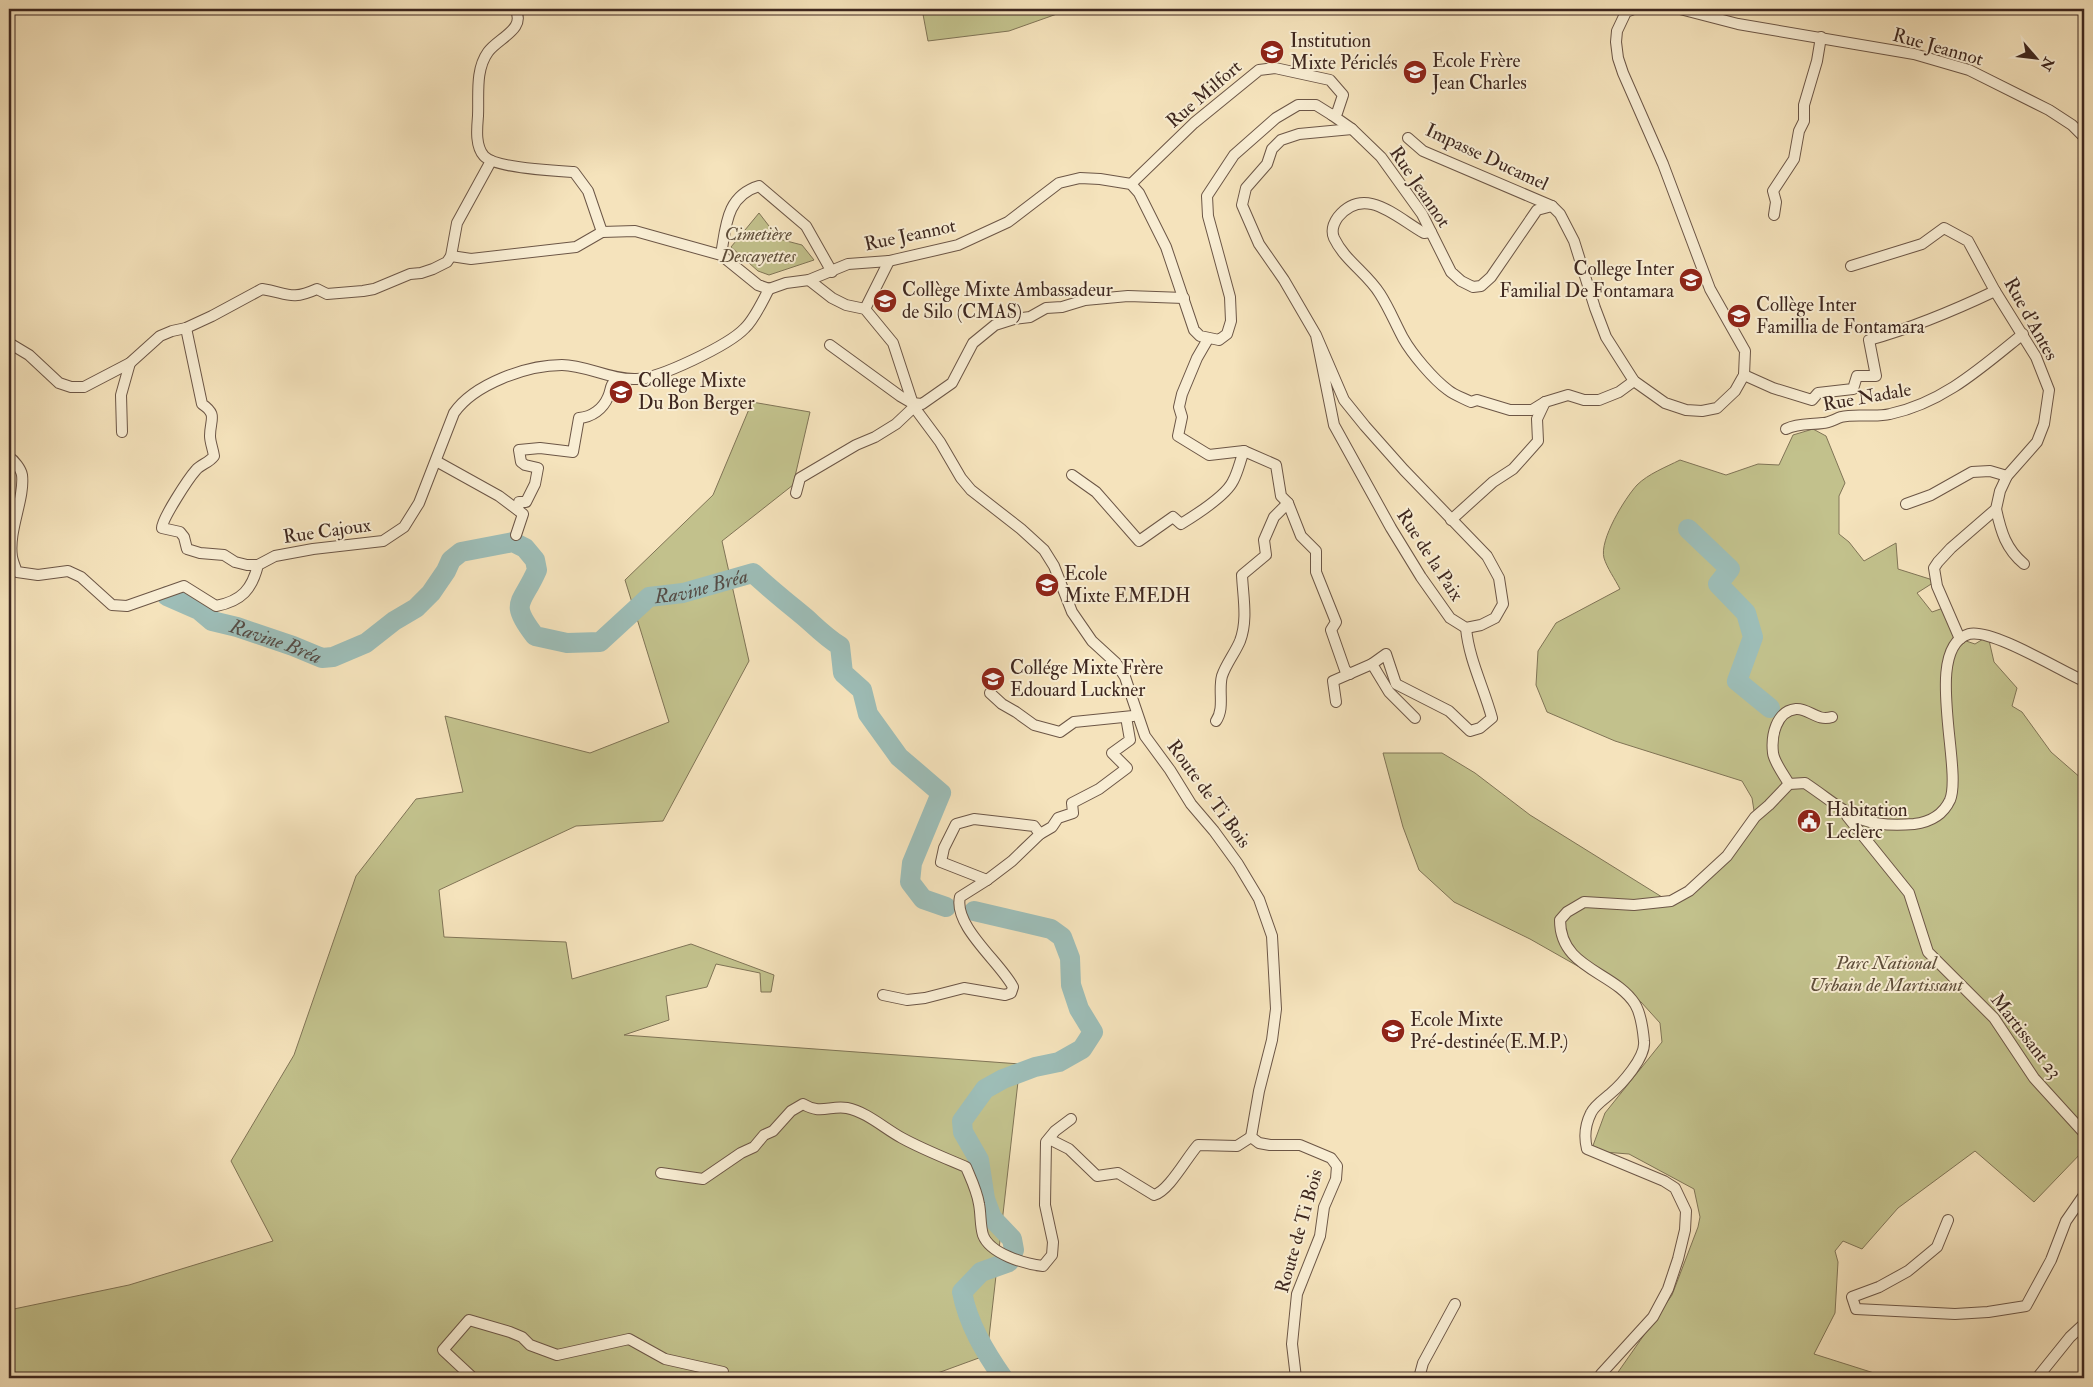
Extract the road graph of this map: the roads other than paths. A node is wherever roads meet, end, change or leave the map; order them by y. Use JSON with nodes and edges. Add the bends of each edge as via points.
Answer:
{"nodes":[{"id":1,"x":515,"y":9,"type":"edge"},
{"id":2,"x":1634,"y":9,"type":"edge"},
{"id":3,"x":1680,"y":9,"type":"edge"},
{"id":4,"x":1821,"y":37,"type":"junction"},
{"id":5,"x":1332,"y":114,"type":"junction"},
{"id":6,"x":1352,"y":129,"type":"junction"},
{"id":7,"x":2084,"y":137,"type":"edge"},
{"id":8,"x":1408,"y":138,"type":"dead end"},
{"id":9,"x":491,"y":161,"type":"junction"},
{"id":10,"x":1131,"y":184,"type":"junction"},
{"id":11,"x":1552,"y":206,"type":"junction"},
{"id":12,"x":1774,"y":216,"type":"dead end"},
{"id":13,"x":602,"y":232,"type":"junction"},
{"id":14,"x":1431,"y":232,"type":"junction"},
{"id":15,"x":721,"y":255,"type":"junction"},
{"id":16,"x":451,"y":256,"type":"junction"},
{"id":17,"x":889,"y":261,"type":"junction"},
{"id":18,"x":1851,"y":266,"type":"dead end"},
{"id":19,"x":832,"y":272,"type":"junction"},
{"id":20,"x":809,"y":280,"type":"junction"},
{"id":21,"x":769,"y":289,"type":"junction"},
{"id":22,"x":1995,"y":291,"type":"junction"},
{"id":23,"x":1184,"y":298,"type":"junction"},
{"id":24,"x":865,"y":309,"type":"junction"},
{"id":25,"x":186,"y":328,"type":"junction"},
{"id":26,"x":2023,"y":334,"type":"junction"},
{"id":27,"x":1316,"y":335,"type":"junction"},
{"id":28,"x":1208,"y":339,"type":"junction"},
{"id":29,"x":9,"y":342,"type":"edge"},
{"id":30,"x":830,"y":345,"type":"dead end"},
{"id":31,"x":130,"y":363,"type":"junction"},
{"id":32,"x":1744,"y":375,"type":"junction"},
{"id":33,"x":617,"y":379,"type":"junction"},
{"id":34,"x":1634,"y":381,"type":"junction"},
{"id":35,"x":1546,"y":402,"type":"junction"},
{"id":36,"x":914,"y":404,"type":"junction"},
{"id":37,"x":1786,"y":429,"type":"dead end"},
{"id":38,"x":122,"y":432,"type":"dead end"},
{"id":39,"x":1244,"y":451,"type":"junction"},
{"id":40,"x":9,"y":457,"type":"edge"},
{"id":41,"x":436,"y":462,"type":"junction"},
{"id":42,"x":1072,"y":475,"type":"dead end"},
{"id":43,"x":2007,"y":476,"type":"junction"},
{"id":44,"x":796,"y":493,"type":"dead end"},
{"id":45,"x":1288,"y":503,"type":"junction"},
{"id":46,"x":1906,"y":504,"type":"dead end"},
{"id":47,"x":1996,"y":509,"type":"junction"},
{"id":48,"x":518,"y":510,"type":"junction"},
{"id":49,"x":1451,"y":520,"type":"junction"},
{"id":50,"x":516,"y":535,"type":"dead end"},
{"id":51,"x":2024,"y":564,"type":"dead end"},
{"id":52,"x":258,"y":565,"type":"junction"},
{"id":53,"x":1466,"y":628,"type":"junction"},
{"id":54,"x":1960,"y":639,"type":"junction"},
{"id":55,"x":1372,"y":664,"type":"junction"},
{"id":56,"x":1350,"y":674,"type":"junction"},
{"id":57,"x":2084,"y":682,"type":"edge"},
{"id":58,"x":990,"y":693,"type":"dead end"},
{"id":59,"x":1336,"y":702,"type":"dead end"},
{"id":60,"x":1139,"y":716,"type":"junction"},
{"id":61,"x":1126,"y":717,"type":"junction"},
{"id":62,"x":1832,"y":717,"type":"dead end"},
{"id":63,"x":1415,"y":718,"type":"dead end"},
{"id":64,"x":1216,"y":721,"type":"dead end"},
{"id":65,"x":1789,"y":784,"type":"junction"},
{"id":66,"x":1844,"y":811,"type":"junction"},
{"id":67,"x":1040,"y":834,"type":"junction"},
{"id":68,"x":987,"y":880,"type":"junction"},
{"id":69,"x":883,"y":995,"type":"dead end"},
{"id":70,"x":1071,"y":1119,"type":"dead end"},
{"id":71,"x":2084,"y":1133,"type":"edge"},
{"id":72,"x":1252,"y":1137,"type":"junction"},
{"id":73,"x":1049,"y":1139,"type":"junction"},
{"id":74,"x":661,"y":1172,"type":"dead end"},
{"id":75,"x":2084,"y":1195,"type":"edge"},
{"id":76,"x":1948,"y":1220,"type":"dead end"},
{"id":77,"x":1455,"y":1304,"type":"dead end"},
{"id":78,"x":2084,"y":1324,"type":"edge"},
{"id":79,"x":473,"y":1378,"type":"edge"},
{"id":80,"x":723,"y":1378,"type":"edge"},
{"id":81,"x":1296,"y":1378,"type":"edge"},
{"id":82,"x":1420,"y":1378,"type":"edge"},
{"id":83,"x":1600,"y":1378,"type":"edge"},
{"id":84,"x":2037,"y":1378,"type":"edge"}],
"edges":[{"from":1,"to":9,"type":"street","via":[[519,15],[517,25],[487,54],[480,68],[477,132],[479,148]]},
{"from":2,"to":32,"type":"street","via":[[1626,12],[1617,30],[1618,58],[1710,288],[1745,352]]},
{"from":3,"to":4,"type":"street","name":"Rue Jeannot","via":[[1738,24]]},
{"from":4,"to":7,"type":"street","name":"Rue Jeannot","via":[[1914,54],[1969,70],[2049,110]]},
{"from":4,"to":12,"type":"street","via":[[1794,159],[1773,191],[1776,202]]},
{"from":5,"to":6,"type":"street","name":"Rue Jeannot"},
{"from":5,"to":10,"type":"street","name":"Rue Milfort","via":[[1337,112],[1343,95],[1330,80],[1275,68],[1259,70],[1194,123]]},
{"from":5,"to":28,"type":"street","name":"Rue Jeannot","via":[[1316,105],[1298,105],[1287,111],[1254,135],[1234,155],[1207,196],[1208,216],[1230,297],[1231,321],[1227,334],[1219,340]]},
{"from":6,"to":14,"type":"street","name":"Rue Jeannot","via":[[1381,157]]},
{"from":6,"to":27,"type":"street","name":"Rue de la Paix","via":[[1299,134],[1281,140],[1272,149],[1267,164],[1246,188],[1242,205],[1259,244]]},
{"from":8,"to":11,"type":"street","name":"Impasse Ducamel","via":[[1423,151]]},
{"from":9,"to":13,"type":"street","via":[[574,172],[588,191]]},
{"from":9,"to":16,"type":"street","via":[[457,223]]},
{"from":10,"to":17,"type":"street","name":"Rue Jeannot","via":[[1080,178],[1058,183],[1008,222],[989,231],[958,245]]},
{"from":10,"to":23,"type":"street","via":[[1139,193],[1166,247]]},
{"from":11,"to":14,"type":"street","name":"Rue Jeannot","via":[[1537,210],[1491,277],[1481,286],[1473,287],[1451,272]]},
{"from":11,"to":34,"type":"street","via":[[1574,240],[1606,337]]},
{"from":13,"to":15,"type":"street","via":[[635,232]]},
{"from":13,"to":16,"type":"street","via":[[576,247],[471,258]]},
{"from":14,"to":35,"type":"street","via":[[1424,233],[1369,203],[1353,205],[1334,222],[1333,236],[1343,254],[1379,292],[1403,339],[1449,391],[1471,402],[1477,400],[1510,410],[1532,410]]},
{"from":15,"to":19,"type":"street","via":[[729,210],[752,188],[759,186],[806,226]]},
{"from":15,"to":21,"type":"street","via":[[758,285]]},
{"from":16,"to":25,"type":"street","via":[[434,269],[363,291],[327,294],[317,289],[302,296],[289,296],[262,289]]},
{"from":17,"to":19,"type":"street","name":"Rue Jeannot","via":[[848,264]]},
{"from":17,"to":24,"type":"street"},
{"from":18,"to":22,"type":"street","name":"Rue d'Antes","via":[[1922,244],[1944,228],[1968,241]]},
{"from":19,"to":20,"type":"street","name":"Rue Jeannot"},
{"from":20,"to":21,"type":"street","name":"Rue Jeannot"},
{"from":20,"to":24,"type":"street","via":[[832,298]]},
{"from":21,"to":33,"type":"street","name":"Rue Cajoux","via":[[745,328],[727,343],[655,376]]},
{"from":22,"to":26,"type":"street","name":"Rue d'Antes"},
{"from":22,"to":32,"type":"street","via":[[1960,308],[1869,340],[1876,376],[1857,376],[1853,389],[1818,393],[1812,400]]},
{"from":23,"to":28,"type":"street","via":[[1194,330]]},
{"from":23,"to":36,"type":"street","via":[[1128,296],[1085,300],[1046,308],[1030,317],[995,325],[973,343],[952,383],[922,404]]},
{"from":24,"to":36,"type":"street","name":"Route de Ti Bois","via":[[893,342]]},
{"from":25,"to":31,"type":"street","via":[[160,336]]},
{"from":25,"to":52,"type":"street","via":[[202,404],[213,414],[210,441],[214,456],[210,462],[197,468],[168,512],[162,528],[180,532],[186,549],[193,552],[224,555],[235,562]]},
{"from":26,"to":37,"type":"street","name":"Rue Nadale","via":[[1969,378],[1914,408],[1889,415],[1842,417],[1825,423],[1797,424]]},
{"from":26,"to":43,"type":"street","name":"Rue d'Antes","via":[[2049,390],[2040,434]]},
{"from":27,"to":49,"type":"street","name":"Rue de la Paix","via":[[1344,400]]},
{"from":27,"to":53,"type":"street","name":"Rue de la Paix","via":[[1334,425],[1421,577],[1450,618]]},
{"from":28,"to":39,"type":"street","via":[[1182,394],[1178,407],[1182,417],[1178,436],[1209,455]]},
{"from":29,"to":31,"type":"street","via":[[29,355],[59,383],[71,387],[84,387]]},
{"from":30,"to":36,"type":"street"},
{"from":31,"to":38,"type":"street","via":[[121,395]]},
{"from":32,"to":34,"type":"street","via":[[1735,391],[1717,408],[1702,411],[1665,403]]},
{"from":33,"to":41,"type":"street","name":"Rue Cajoux","via":[[563,365],[532,369],[494,382],[461,403],[454,413]]},
{"from":33,"to":48,"type":"street","via":[[611,384],[602,406],[590,416],[579,418],[572,452],[540,448],[519,450],[521,462],[538,468],[526,502],[519,502]]},
{"from":34,"to":35,"type":"street","via":[[1619,392],[1599,400],[1584,400],[1568,394]]},
{"from":35,"to":49,"type":"street","via":[[1537,419],[1538,441],[1513,469],[1493,482]]},
{"from":36,"to":44,"type":"street","via":[[896,424],[800,478]]},
{"from":36,"to":60,"type":"street","name":"Route de Ti Bois","via":[[971,490],[1044,550],[1054,566],[1072,612],[1092,641],[1116,663],[1125,677]]},
{"from":39,"to":42,"type":"street","via":[[1232,483],[1215,500],[1181,524],[1173,517],[1139,541],[1096,492]]},
{"from":39,"to":45,"type":"street","via":[[1276,465],[1281,496]]},
{"from":40,"to":52,"type":"street","via":[[22,474],[13,530],[12,557],[17,572],[68,571],[81,577],[112,605],[127,606],[184,586],[216,606],[229,604],[242,596],[254,579]]},
{"from":41,"to":48,"type":"street","via":[[479,484]]},
{"from":41,"to":52,"type":"street","name":"Rue Cajoux","via":[[419,503],[404,527],[383,541],[275,556]]},
{"from":43,"to":46,"type":"street","via":[[1990,471],[1972,472]]},
{"from":43,"to":47,"type":"street","name":"Rue d'Antes"},
{"from":45,"to":56,"type":"street","via":[[1301,536],[1316,551],[1316,572],[1336,622],[1332,630],[1345,670]]},
{"from":45,"to":64,"type":"street","via":[[1274,517],[1264,540],[1266,555],[1242,575],[1243,630],[1222,675],[1221,708]]},
{"from":47,"to":51,"type":"street","via":[[2006,545]]},
{"from":47,"to":54,"type":"street","via":[[1951,548],[1934,568],[1937,586]]},
{"from":48,"to":50,"type":"street","via":[[523,514]]},
{"from":49,"to":53,"type":"street","name":"Rue de la Paix","via":[[1487,556],[1499,578],[1503,604],[1495,618]]},
{"from":53,"to":55,"type":"street","via":[[1468,649],[1492,718],[1480,728],[1470,730],[1449,711],[1396,684],[1386,654]]},
{"from":54,"to":57,"type":"street","via":[[1978,634],[2001,640]]},
{"from":54,"to":66,"type":"street","via":[[1948,664],[1945,702],[1952,781],[1950,799],[1940,815],[1922,823],[1889,826],[1874,824]]},
{"from":55,"to":56,"type":"street"},
{"from":55,"to":63,"type":"street","via":[[1389,692]]},
{"from":56,"to":59,"type":"street","via":[[1333,682]]},
{"from":58,"to":61,"type":"street","via":[[1034,725],[1060,732],[1074,722]]},
{"from":60,"to":61,"type":"street"},
{"from":60,"to":72,"type":"street","name":"Route de Ti Bois","via":[[1145,736],[1190,804],[1238,864],[1258,899],[1272,936],[1276,1009]]},
{"from":61,"to":67,"type":"street","via":[[1130,740],[1112,753],[1128,768],[1072,803],[1073,813],[1058,818],[1052,827]]},
{"from":62,"to":65,"type":"street","via":[[1825,720],[1797,709],[1778,720],[1773,754]]},
{"from":65,"to":66,"type":"street","via":[[1805,782]]},
{"from":65,"to":83,"type":"street","via":[[1755,817],[1727,856],[1689,891],[1671,902],[1634,905],[1584,902],[1560,920],[1560,932],[1568,950],[1593,972],[1616,984],[1635,1004],[1645,1044],[1640,1059],[1626,1077],[1591,1111],[1584,1136],[1587,1149],[1676,1188],[1686,1211],[1686,1230],[1668,1289],[1653,1317]]},
{"from":66,"to":71,"type":"street","name":"Martissant 23","via":[[1910,893],[1928,952],[1994,1018],[2034,1078]]},
{"from":67,"to":68,"type":"street"},
{"from":67,"to":68,"type":"street","via":[[1034,826],[974,819],[956,824],[941,862]]},
{"from":68,"to":69,"type":"street","via":[[962,895],[959,905],[980,946],[1009,979],[1013,986],[1011,993],[1005,995],[964,988],[907,1000]]},
{"from":70,"to":73,"type":"street"},
{"from":72,"to":73,"type":"street","via":[[1237,1146],[1198,1145],[1168,1183],[1154,1195],[1118,1173],[1097,1176],[1069,1149]]},
{"from":72,"to":81,"type":"street","name":"Route de Ti Bois","via":[[1259,1143],[1270,1145],[1300,1145],[1331,1158],[1336,1166],[1336,1179],[1324,1207],[1320,1236],[1298,1294],[1292,1344]]},
{"from":73,"to":74,"type":"street","via":[[1046,1142],[1044,1185],[1053,1242],[1052,1255],[1043,1266],[1017,1261],[990,1244],[984,1236],[978,1196],[966,1167],[905,1140],[865,1115],[847,1108],[820,1111],[802,1104],[754,1146],[703,1179]]},
{"from":75,"to":76,"type":"street","via":[[2066,1221],[2051,1260],[2026,1306],[1955,1314],[1856,1309],[1852,1297],[1908,1271],[1937,1247]]},
{"from":77,"to":82,"type":"street","via":[[1423,1363]]},
{"from":78,"to":84,"type":"street"},
{"from":79,"to":80,"type":"street","via":[[443,1350],[469,1320],[510,1332],[530,1345],[557,1355],[629,1339],[665,1359],[722,1372]]}]}
